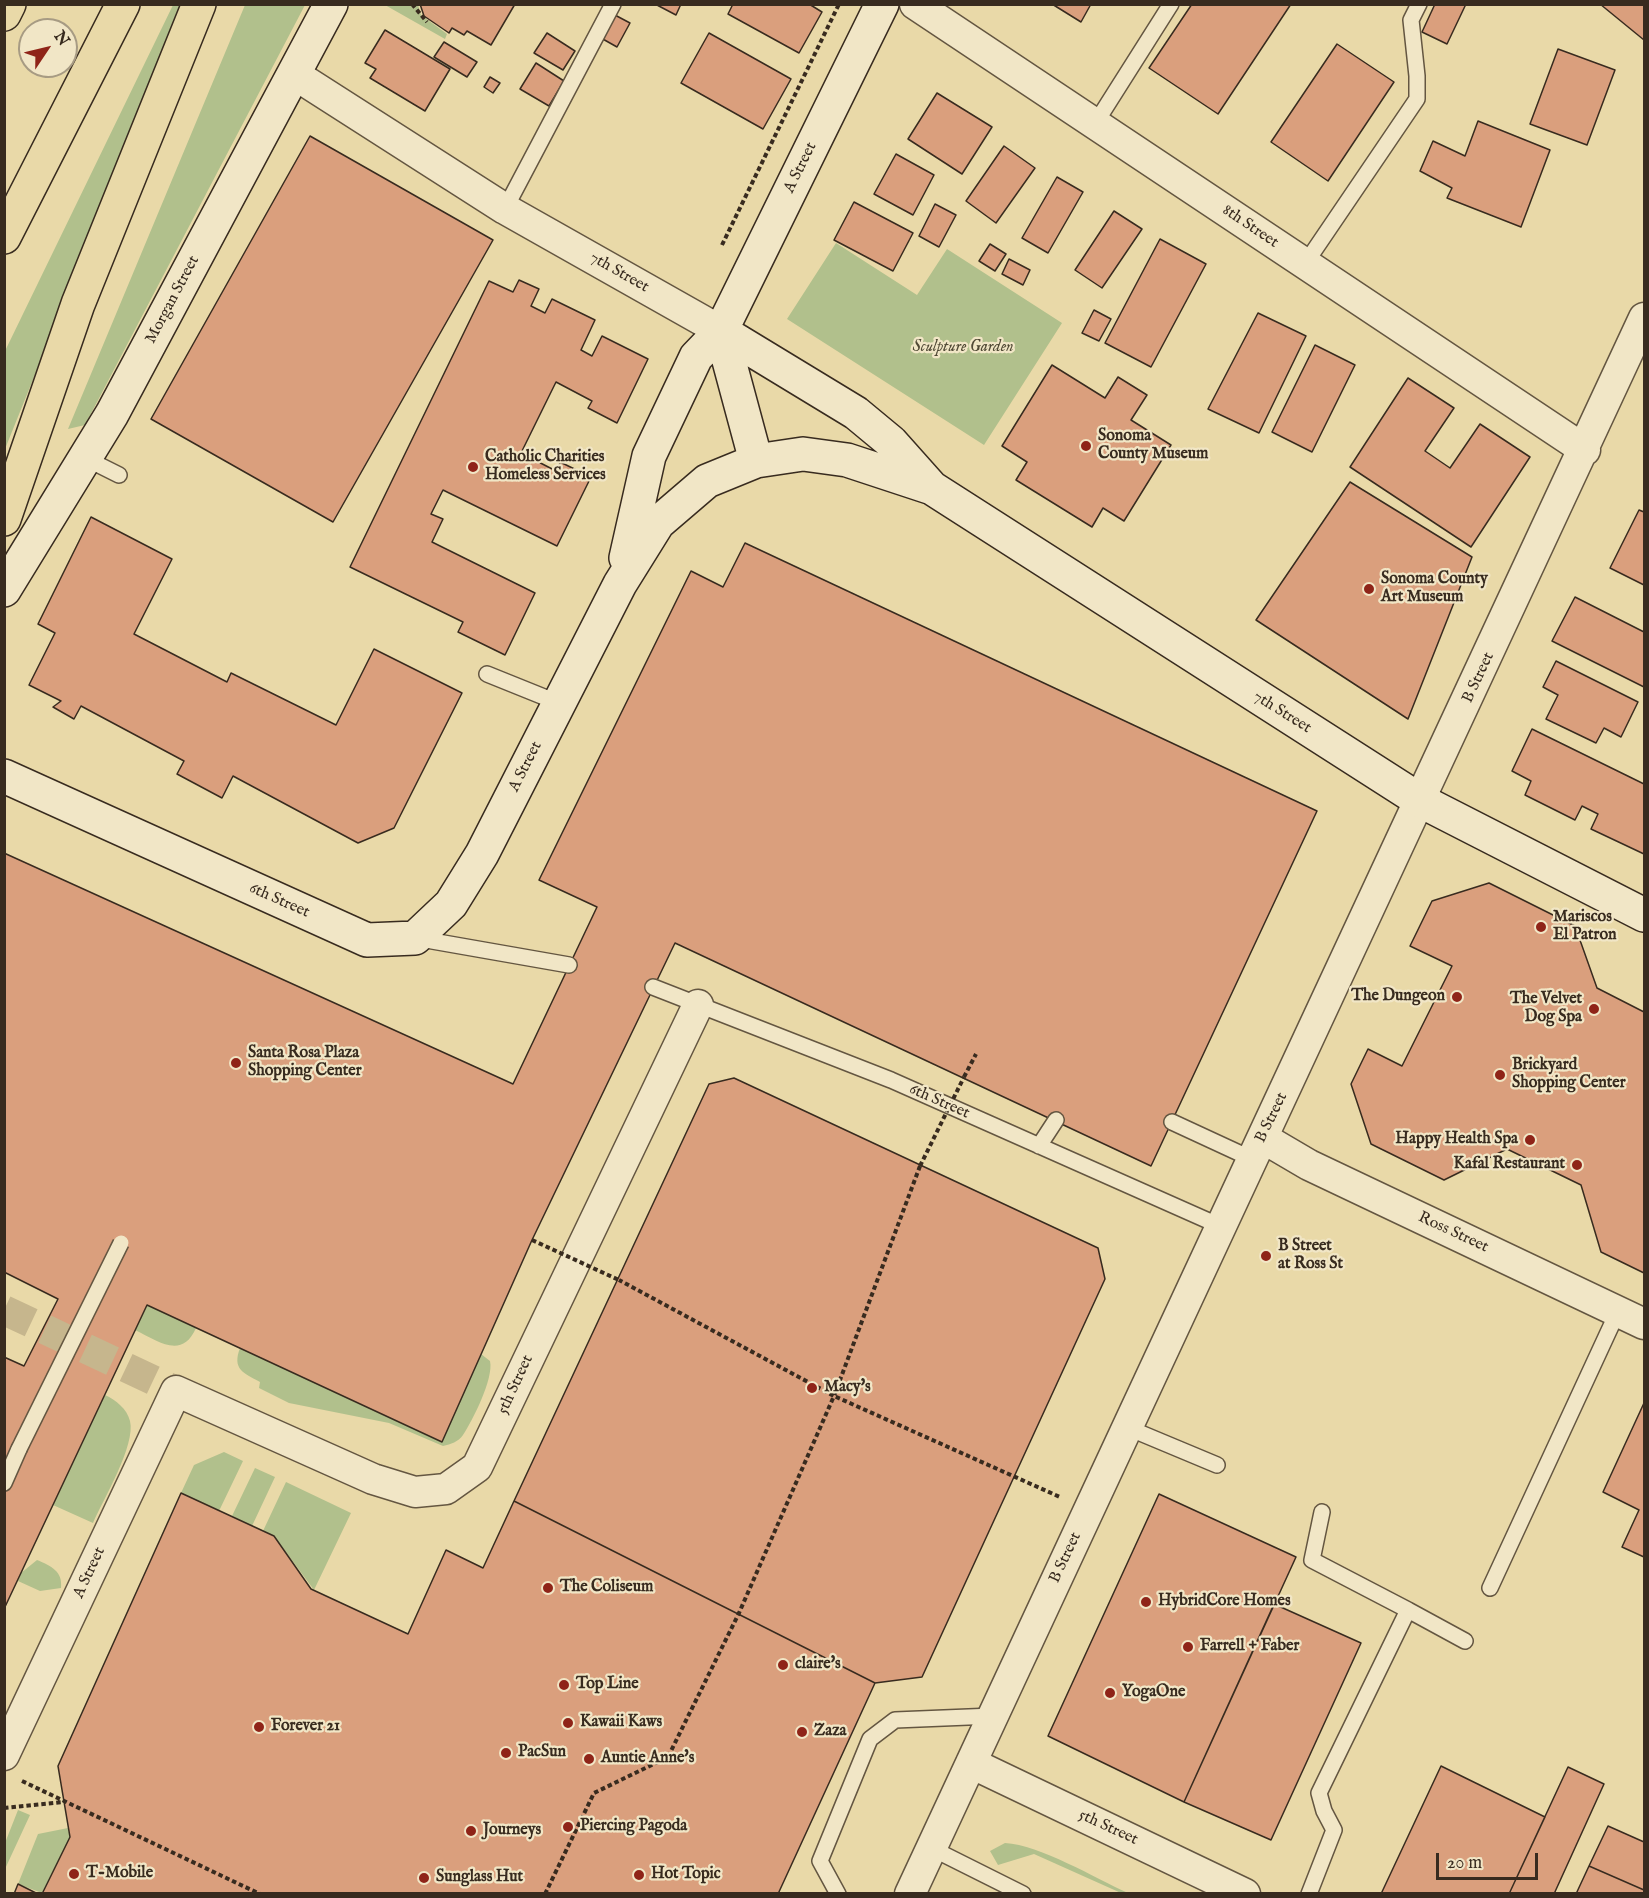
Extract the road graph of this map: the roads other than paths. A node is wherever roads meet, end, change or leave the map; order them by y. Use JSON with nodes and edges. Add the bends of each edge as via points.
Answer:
{"nodes":[{"id":1,"x":9,"y":4,"type":"edge"},
{"id":2,"x":123,"y":4,"type":"edge"},
{"id":3,"x":199,"y":4,"type":"edge"},
{"id":4,"x":331,"y":4,"type":"edge"},
{"id":5,"x":613,"y":4,"type":"edge"},
{"id":6,"x":882,"y":4,"type":"edge"},
{"id":7,"x":915,"y":4,"type":"edge"},
{"id":8,"x":1171,"y":4,"type":"edge"},
{"id":9,"x":1419,"y":4,"type":"edge"},
{"id":10,"x":4,"y":14,"type":"edge"},
{"id":11,"x":294,"y":74,"type":"junction"},
{"id":12,"x":1095,"y":124,"type":"junction"},
{"id":13,"x":505,"y":209,"type":"junction"},
{"id":14,"x":4,"y":237,"type":"edge"},
{"id":15,"x":1305,"y":264,"type":"junction"},
{"id":16,"x":1641,"y":329,"type":"edge"},
{"id":17,"x":721,"y":331,"type":"junction"},
{"id":18,"x":1585,"y":450,"type":"junction"},
{"id":19,"x":85,"y":458,"type":"junction"},
{"id":20,"x":756,"y":461,"type":"junction"},
{"id":21,"x":119,"y":475,"type":"dead end"},
{"id":22,"x":932,"y":488,"type":"junction"},
{"id":23,"x":4,"y":519,"type":"edge"},
{"id":24,"x":620,"y":584,"type":"junction"},
{"id":25,"x":4,"y":590,"type":"edge"},
{"id":26,"x":487,"y":674,"type":"dead end"},
{"id":27,"x":559,"y":703,"type":"junction"},
{"id":28,"x":4,"y":776,"type":"edge"},
{"id":29,"x":1421,"y":801,"type":"junction"},
{"id":30,"x":1644,"y":915,"type":"edge"},
{"id":31,"x":415,"y":938,"type":"junction"},
{"id":32,"x":569,"y":965,"type":"dead end"},
{"id":33,"x":653,"y":987,"type":"dead end"},
{"id":34,"x":698,"y":1005,"type":"junction"},
{"id":35,"x":1056,"y":1120,"type":"dead end"},
{"id":36,"x":1172,"y":1122,"type":"dead end"},
{"id":37,"x":1039,"y":1146,"type":"junction"},
{"id":38,"x":1257,"y":1148,"type":"junction"},
{"id":39,"x":1220,"y":1226,"type":"junction"},
{"id":40,"x":121,"y":1244,"type":"dead end"},
{"id":41,"x":1618,"y":1311,"type":"junction"},
{"id":42,"x":1644,"y":1324,"type":"edge"},
{"id":43,"x":176,"y":1392,"type":"joint"},
{"id":44,"x":1126,"y":1427,"type":"junction"},
{"id":45,"x":1217,"y":1465,"type":"dead end"},
{"id":46,"x":4,"y":1483,"type":"edge"},
{"id":47,"x":1322,"y":1512,"type":"dead end"},
{"id":48,"x":1490,"y":1588,"type":"dead end"},
{"id":49,"x":1408,"y":1610,"type":"junction"},
{"id":50,"x":1465,"y":1641,"type":"dead end"},
{"id":51,"x":993,"y":1716,"type":"junction"},
{"id":52,"x":972,"y":1763,"type":"junction"},
{"id":53,"x":9,"y":1766,"type":"edge"},
{"id":54,"x":931,"y":1848,"type":"junction"},
{"id":55,"x":838,"y":1893,"type":"edge"},
{"id":56,"x":910,"y":1893,"type":"edge"},
{"id":57,"x":1023,"y":1893,"type":"edge"},
{"id":58,"x":1245,"y":1893,"type":"edge"},
{"id":59,"x":1309,"y":1893,"type":"edge"}],
"edges":[{"from":1,"to":10,"type":"highway"},
{"from":2,"to":14,"type":"highway"},
{"from":3,"to":23,"type":"highway","via":[[78,304]]},
{"from":4,"to":11,"type":"street","name":"Morgan Street"},
{"from":5,"to":13,"type":"lane"},
{"from":6,"to":17,"type":"street","name":"A Street"},
{"from":7,"to":12,"type":"street","name":"8th Street"},
{"from":8,"to":12,"type":"lane"},
{"from":9,"to":15,"type":"lane","via":[[1411,20],[1417,99]]},
{"from":11,"to":13,"type":"street","name":"7th Street"},
{"from":11,"to":19,"type":"street","name":"Morgan Street"},
{"from":12,"to":15,"type":"street","name":"8th Street"},
{"from":13,"to":17,"type":"street","name":"7th Street"},
{"from":15,"to":18,"type":"street","name":"8th Street"},
{"from":16,"to":18,"type":"street","name":"B Street"},
{"from":17,"to":20,"type":"street"},
{"from":17,"to":22,"type":"street","name":"7th Street","via":[[856,413],[891,442]]},
{"from":17,"to":24,"type":"street","name":"A Street","via":[[696,357],[649,456]]},
{"from":18,"to":29,"type":"street","name":"B Street"},
{"from":19,"to":21,"type":"lane"},
{"from":19,"to":25,"type":"street","name":"Morgan Street"},
{"from":20,"to":22,"type":"street","name":"7th Street","via":[[803,454],[847,460]]},
{"from":20,"to":24,"type":"street","name":"A Street","via":[[707,481],[658,523]]},
{"from":22,"to":29,"type":"street","name":"7th Street"},
{"from":24,"to":27,"type":"street","name":"A Street"},
{"from":26,"to":27,"type":"lane"},
{"from":27,"to":31,"type":"street","name":"A Street","via":[[482,854],[451,904]]},
{"from":28,"to":31,"type":"street","name":"6th Street","via":[[367,940]]},
{"from":29,"to":30,"type":"street","name":"7th Street"},
{"from":29,"to":38,"type":"street","name":"B Street"},
{"from":31,"to":32,"type":"lane","name":"6th Street"},
{"from":33,"to":34,"type":"lane","name":"6th Street"},
{"from":34,"to":37,"type":"lane","name":"6th Street","via":[[891,1080]]},
{"from":34,"to":43,"type":"street","name":"5th Street","via":[[477,1467],[446,1489],[415,1492],[373,1479]]},
{"from":35,"to":37,"type":"lane"},
{"from":36,"to":38,"type":"lane"},
{"from":37,"to":39,"type":"lane","name":"6th Street"},
{"from":38,"to":39,"type":"street","name":"B Street"},
{"from":38,"to":41,"type":"street","name":"Ross Street","via":[[1309,1165]]},
{"from":39,"to":44,"type":"street","name":"B Street"},
{"from":40,"to":46,"type":"lane","bridge":true},
{"from":41,"to":42,"type":"street","name":"Ross Street"},
{"from":41,"to":48,"type":"lane"},
{"from":43,"to":53,"type":"street","name":"A Street"},
{"from":44,"to":45,"type":"lane"},
{"from":44,"to":51,"type":"street","name":"B Street"},
{"from":47,"to":49,"type":"lane","via":[[1312,1560]]},
{"from":49,"to":50,"type":"lane"},
{"from":49,"to":59,"type":"lane","via":[[1318,1792],[1334,1830]]},
{"from":51,"to":52,"type":"street","name":"B Street"},
{"from":51,"to":55,"type":"lane","via":[[896,1720],[870,1739],[820,1861]]},
{"from":52,"to":54,"type":"street","name":"B Street"},
{"from":52,"to":58,"type":"street","name":"5th Street"},
{"from":54,"to":56,"type":"street","name":"B Street"},
{"from":54,"to":57,"type":"lane"}]}
